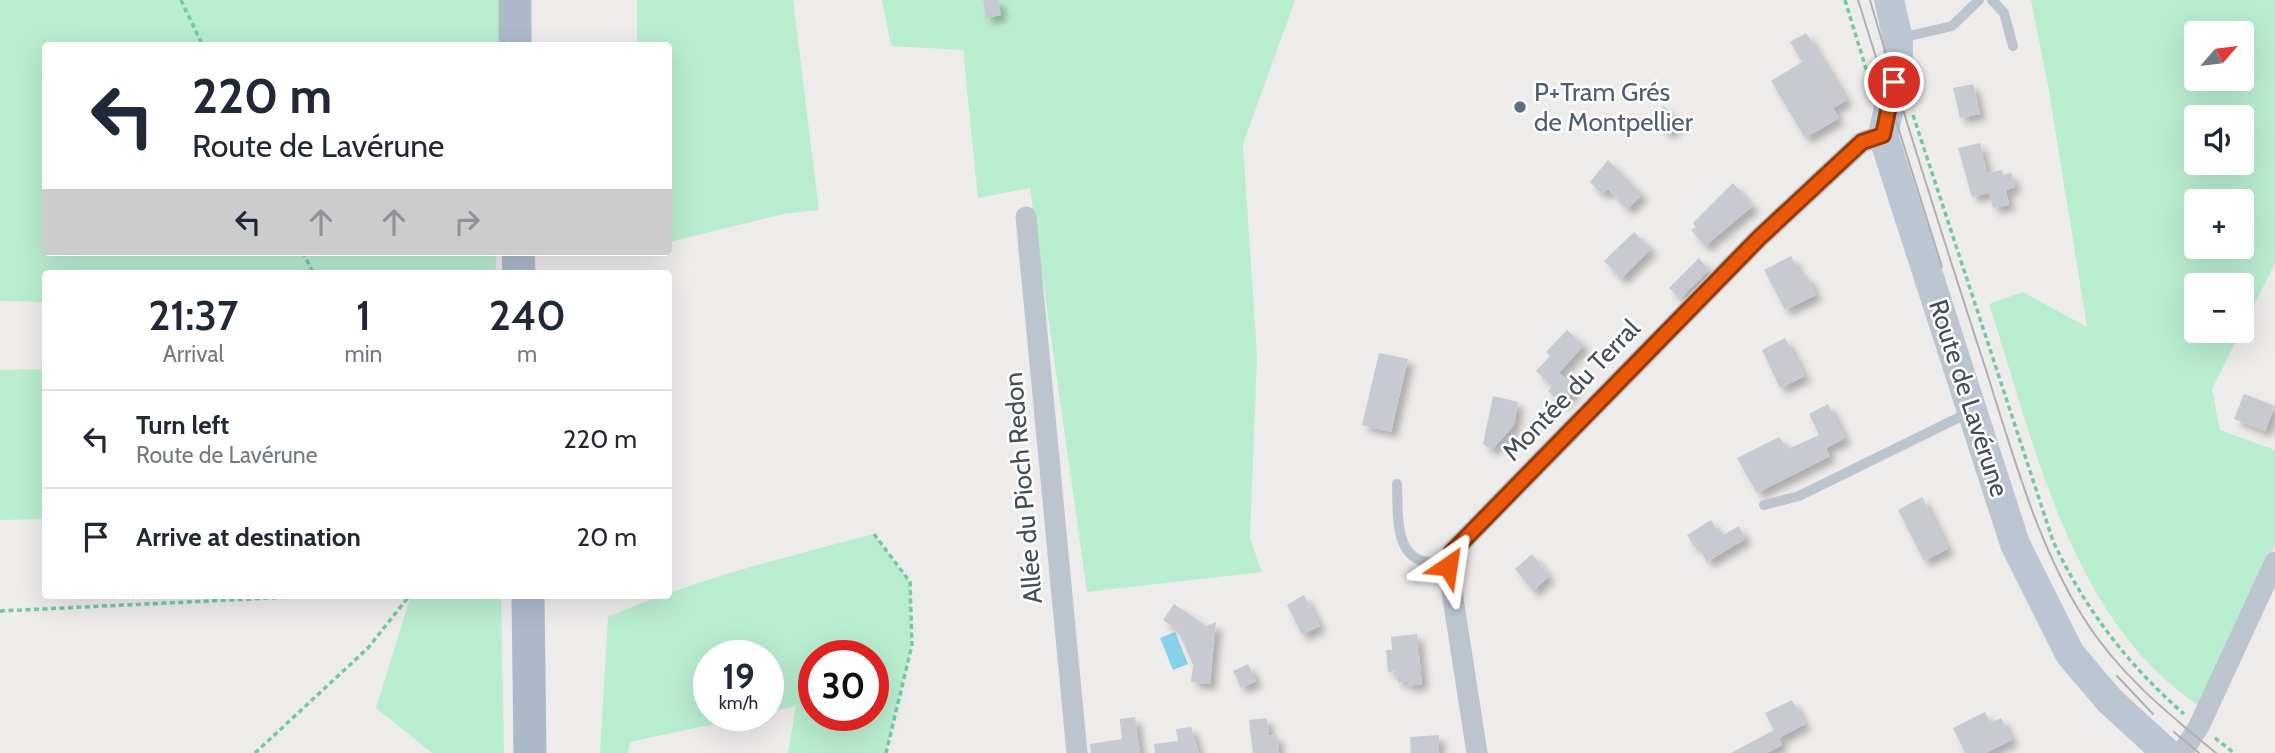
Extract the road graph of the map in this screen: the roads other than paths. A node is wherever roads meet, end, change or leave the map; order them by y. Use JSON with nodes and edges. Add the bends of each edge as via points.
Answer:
{"nodes":[{"id":1,"x":515,"y":0,"type":"edge"},
{"id":2,"x":1889,"y":0,"type":"edge"},
{"id":3,"x":1979,"y":0,"type":"edge"},
{"id":4,"x":1992,"y":0,"type":"edge"},
{"id":5,"x":1898,"y":39,"type":"junction"},
{"id":6,"x":515,"y":42,"type":"edge"},
{"id":7,"x":2014,"y":46,"type":"dead end"},
{"id":8,"x":1883,"y":135,"type":"junction"},
{"id":9,"x":1026,"y":217,"type":"dead end"},
{"id":10,"x":1972,"y":411,"type":"junction"},
{"id":11,"x":1396,"y":484,"type":"dead end"},
{"id":12,"x":1764,"y":505,"type":"dead end"},
{"id":13,"x":2275,"y":562,"type":"edge"},
{"id":14,"x":1448,"y":566,"type":"junction"},
{"id":15,"x":528,"y":599,"type":"edge"},
{"id":16,"x":2150,"y":747,"type":"edge"},
{"id":17,"x":530,"y":753,"type":"edge"},
{"id":18,"x":1077,"y":753,"type":"edge"},
{"id":19,"x":1477,"y":753,"type":"edge"},
{"id":20,"x":2182,"y":753,"type":"edge"}],
"edges":[{"from":1,"to":6,"type":"main road"},
{"from":2,"to":5,"type":"main road"},
{"from":3,"to":5,"type":"lane","via":[[1952,26]]},
{"from":4,"to":7,"type":"lane","via":[[2004,13]]},
{"from":5,"to":8,"type":"main road","via":[[1898,66]]},
{"from":8,"to":10,"type":"main road","name":"Route de Lavérune"},
{"from":8,"to":14,"type":"street","name":"Montée du Terral","via":[[1862,142],[1759,238],[1452,552]]},
{"from":9,"to":18,"type":"street","name":"Allée du Pioch Redon"},
{"from":10,"to":12,"type":"lane","via":[[1799,496]]},
{"from":10,"to":16,"type":"main road","name":"Route de Lavérune","via":[[2015,544],[2058,633],[2081,669]]},
{"from":11,"to":14,"type":"lane","via":[[1405,548],[1418,560]]},
{"from":13,"to":20,"type":"street"},
{"from":14,"to":19,"type":"street"},
{"from":15,"to":17,"type":"main road"}]}
